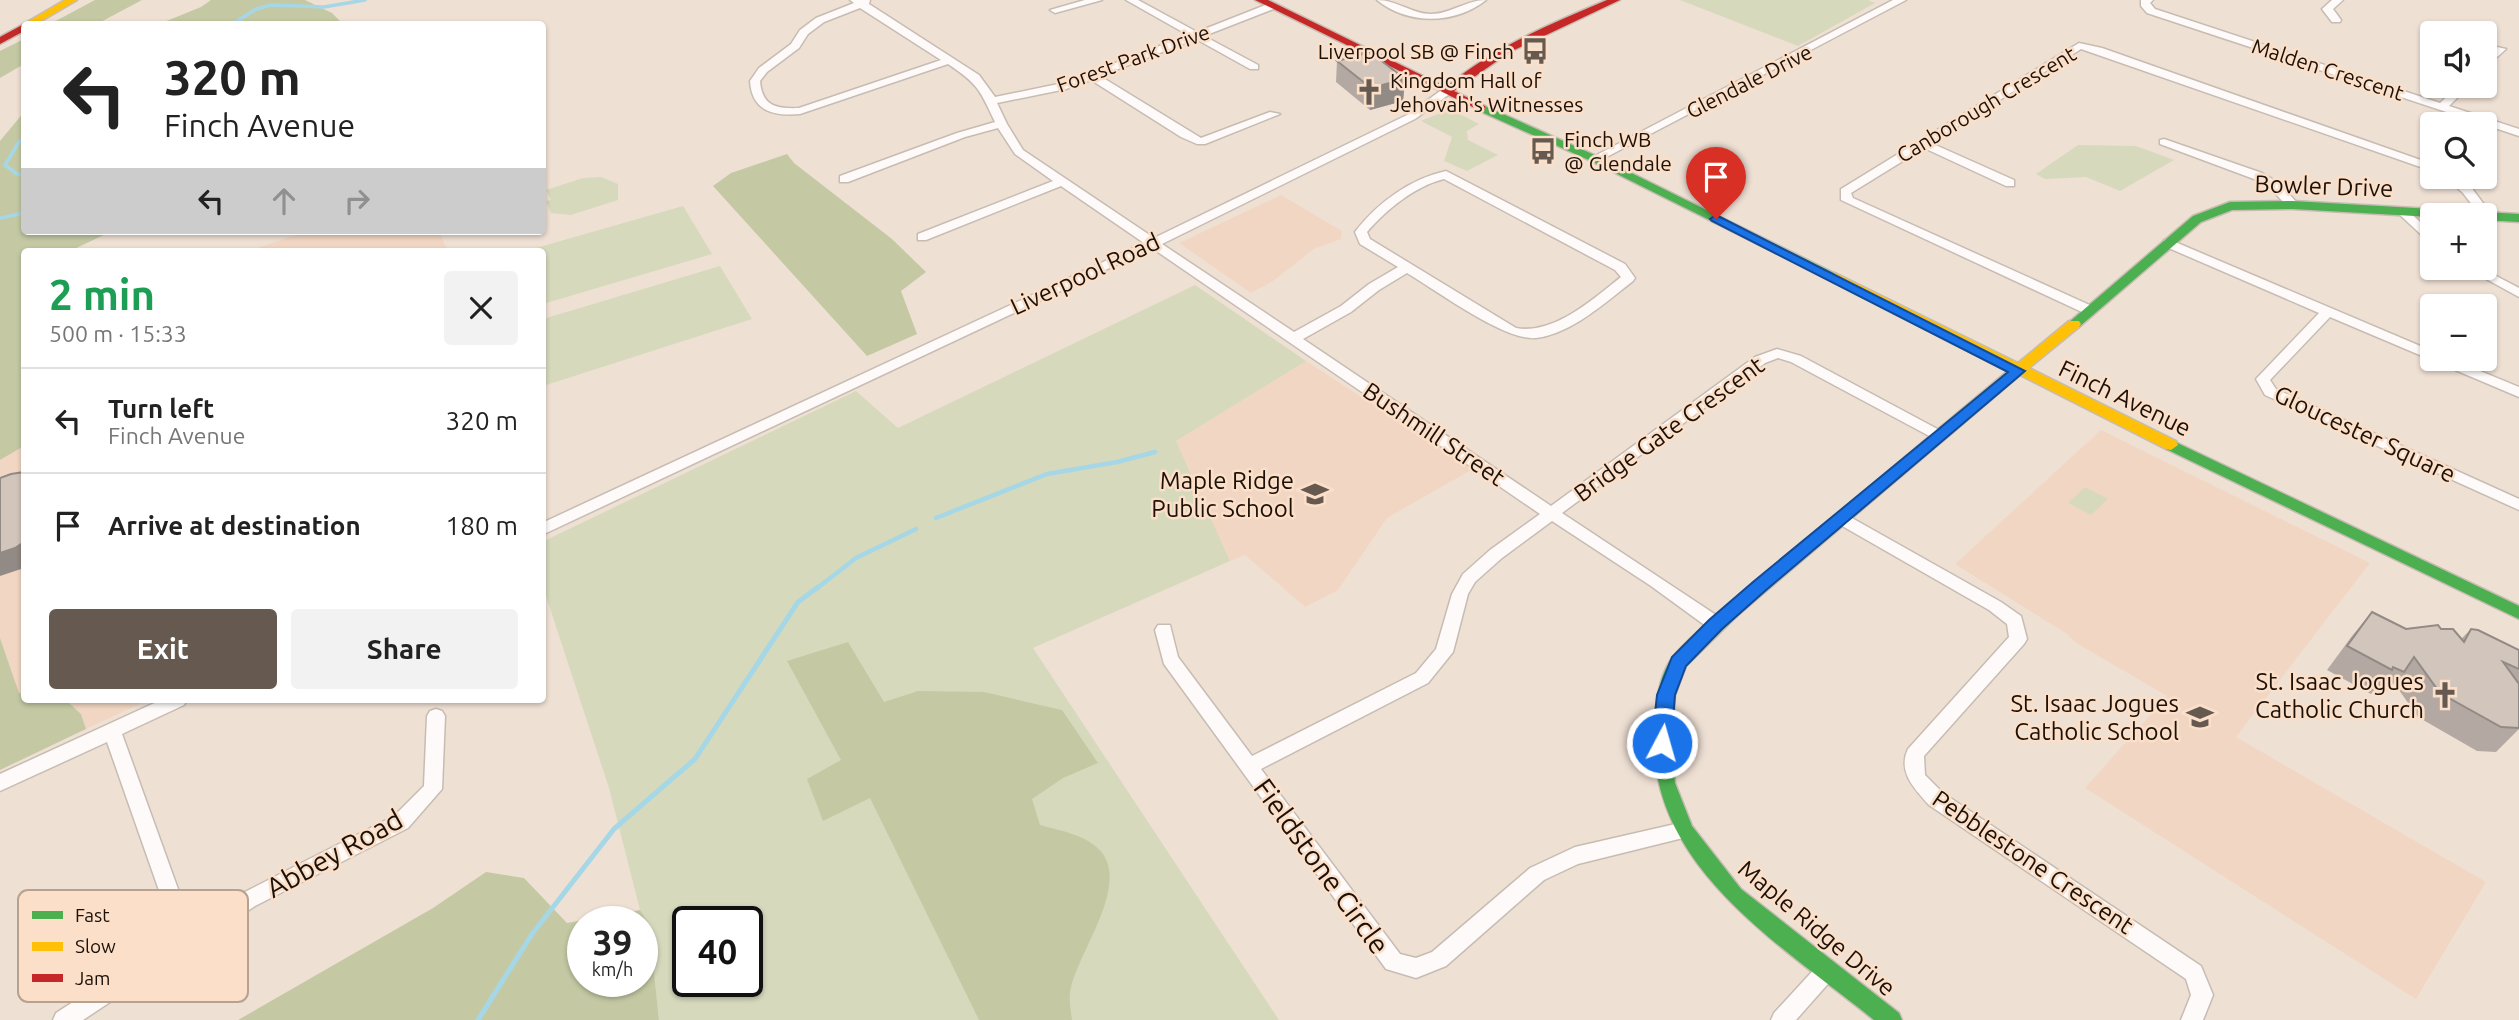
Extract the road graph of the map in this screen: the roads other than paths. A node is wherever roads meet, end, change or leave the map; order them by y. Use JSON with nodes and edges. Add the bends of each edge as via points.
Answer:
{"nodes":[{"id":1,"x":72,"y":0,"type":"edge"},
{"id":2,"x":1097,"y":0,"type":"edge"},
{"id":3,"x":1131,"y":0,"type":"edge"},
{"id":4,"x":1382,"y":0,"type":"edge"},
{"id":5,"x":1481,"y":0,"type":"edge"},
{"id":6,"x":1615,"y":0,"type":"edge"},
{"id":7,"x":1901,"y":0,"type":"edge"},
{"id":8,"x":2148,"y":0,"type":"edge"},
{"id":9,"x":2338,"y":0,"type":"edge"},
{"id":10,"x":863,"y":1,"type":"edge"},
{"id":11,"x":1266,"y":3,"type":"edge"},
{"id":12,"x":1055,"y":10,"type":"dead end"},
{"id":13,"x":2336,"y":20,"type":"dead end"},
{"id":14,"x":34,"y":21,"type":"edge"},
{"id":15,"x":21,"y":29,"type":"edge"},
{"id":16,"x":1196,"y":35,"type":"junction"},
{"id":17,"x":0,"y":41,"type":"edge"},
{"id":18,"x":2501,"y":50,"type":"dead end"},
{"id":19,"x":2497,"y":54,"type":"edge"},
{"id":20,"x":950,"y":60,"type":"junction"},
{"id":21,"x":1254,"y":67,"type":"dead end"},
{"id":22,"x":1092,"y":76,"type":"junction"},
{"id":23,"x":1447,"y":91,"type":"junction"},
{"id":24,"x":2451,"y":98,"type":"edge"},
{"id":25,"x":992,"y":102,"type":"junction"},
{"id":26,"x":2442,"y":107,"type":"junction"},
{"id":27,"x":1273,"y":114,"type":"dead end"},
{"id":28,"x":1002,"y":124,"type":"junction"},
{"id":29,"x":2519,"y":133,"type":"edge"},
{"id":30,"x":2164,"y":142,"type":"dead end"},
{"id":31,"x":1922,"y":143,"type":"junction"},
{"id":32,"x":1595,"y":159,"type":"junction"},
{"id":33,"x":2420,"y":164,"type":"edge"},
{"id":34,"x":844,"y":179,"type":"dead end"},
{"id":35,"x":1061,"y":182,"type":"junction"},
{"id":36,"x":2010,"y":183,"type":"dead end"},
{"id":37,"x":2466,"y":189,"type":"edge"},
{"id":38,"x":2477,"y":203,"type":"edge"},
{"id":39,"x":2293,"y":205,"type":"junction"},
{"id":40,"x":2404,"y":212,"type":"junction"},
{"id":41,"x":2420,"y":212,"type":"edge"},
{"id":42,"x":2497,"y":215,"type":"edge"},
{"id":43,"x":2519,"y":218,"type":"edge"},
{"id":44,"x":2420,"y":227,"type":"edge"},
{"id":45,"x":922,"y":237,"type":"dead end"},
{"id":46,"x":1153,"y":243,"type":"junction"},
{"id":47,"x":2168,"y":243,"type":"junction"},
{"id":48,"x":1406,"y":268,"type":"junction"},
{"id":49,"x":2495,"y":280,"type":"edge"},
{"id":50,"x":2519,"y":293,"type":"edge"},
{"id":51,"x":2089,"y":310,"type":"junction"},
{"id":52,"x":2327,"y":312,"type":"junction"},
{"id":53,"x":1294,"y":338,"type":"junction"},
{"id":54,"x":2420,"y":351,"type":"edge"},
{"id":55,"x":2018,"y":371,"type":"junction"},
{"id":56,"x":2468,"y":371,"type":"edge"},
{"id":57,"x":2519,"y":392,"type":"edge"},
{"id":58,"x":1938,"y":435,"type":"junction"},
{"id":59,"x":2519,"y":505,"type":"edge"},
{"id":60,"x":1552,"y":514,"type":"junction"},
{"id":61,"x":1843,"y":519,"type":"junction"},
{"id":62,"x":546,"y":528,"type":"edge"},
{"id":63,"x":2519,"y":613,"type":"edge"},
{"id":64,"x":1716,"y":624,"type":"junction"},
{"id":65,"x":1164,"y":630,"type":"dead end"},
{"id":66,"x":172,"y":703,"type":"edge"},
{"id":67,"x":436,"y":716,"type":"dead end"},
{"id":68,"x":112,"y":731,"type":"junction"},
{"id":69,"x":1249,"y":766,"type":"junction"},
{"id":70,"x":0,"y":783,"type":"edge"},
{"id":71,"x":1684,"y":830,"type":"junction"},
{"id":72,"x":169,"y":890,"type":"edge"},
{"id":73,"x":248,"y":900,"type":"edge"},
{"id":74,"x":1827,"y":970,"type":"junction"},
{"id":75,"x":91,"y":1002,"type":"edge"},
{"id":76,"x":64,"y":1020,"type":"edge"},
{"id":77,"x":1782,"y":1020,"type":"edge"},
{"id":78,"x":1891,"y":1020,"type":"edge"},
{"id":79,"x":2192,"y":1020,"type":"edge"}],
"edges":[{"from":1,"to":14,"type":"main road"},
{"from":2,"to":12,"type":"street"},
{"from":3,"to":16,"type":"street"},
{"from":4,"to":5,"type":"street","via":[[1420,18],[1437,19]]},
{"from":6,"to":23,"type":"main road","name":"Liverpool Road","via":[[1527,38]]},
{"from":7,"to":32,"type":"street","name":"Glendale Drive"},
{"from":8,"to":26,"type":"street","name":"Malden Crescent","via":[[2146,6],[2151,11]]},
{"from":9,"to":13,"type":"street","via":[[2327,9]]},
{"from":10,"to":20,"type":"street","name":"Bushmill Street"},
{"from":10,"to":20,"type":"street","via":[[820,20],[763,70],[755,81],[756,94],[764,104],[779,111],[800,111]]},
{"from":11,"to":16,"type":"street","name":"Forest Park Drive"},
{"from":11,"to":23,"type":"main road","name":"Finch Avenue"},
{"from":15,"to":17,"type":"main road"},
{"from":16,"to":21,"type":"street"},
{"from":16,"to":22,"type":"street","name":"Forest Park Drive"},
{"from":18,"to":19,"type":"street"},
{"from":20,"to":25,"type":"street","name":"Bushmill Street","via":[[975,77]]},
{"from":22,"to":25,"type":"street","name":"Forest Park Drive"},
{"from":22,"to":27,"type":"street","via":[[1201,142]]},
{"from":23,"to":32,"type":"main road","name":"Finch Avenue"},
{"from":23,"to":46,"type":"street","name":"Liverpool Road","via":[[1411,117],[1358,145]]},
{"from":24,"to":26,"type":"street"},
{"from":25,"to":28,"type":"street","name":"Bushmill Street"},
{"from":26,"to":29,"type":"street","name":"Malden Crescent"},
{"from":28,"to":34,"type":"street"},
{"from":28,"to":35,"type":"street","name":"Bushmill Street","via":[[1019,152]]},
{"from":30,"to":39,"type":"street","via":[[2259,176]]},
{"from":31,"to":33,"type":"street","name":"Canborough Crescent","via":[[2079,46]]},
{"from":31,"to":36,"type":"street"},
{"from":31,"to":51,"type":"street","name":"Canborough Crescent","via":[[1845,192],[1847,200]]},
{"from":32,"to":55,"type":"main road","name":"Finch Avenue"},
{"from":35,"to":45,"type":"street"},
{"from":35,"to":46,"type":"street","name":"Bushmill Street"},
{"from":37,"to":38,"type":"street"},
{"from":39,"to":40,"type":"main road","name":"Bowler Drive"},
{"from":39,"to":47,"type":"main road","name":"Bowler Drive","via":[[2230,206],[2197,219]]},
{"from":40,"to":41,"type":"main road","name":"Bowler Drive"},
{"from":40,"to":44,"type":"street"},
{"from":42,"to":43,"type":"main road","name":"Bowler Drive"},
{"from":46,"to":53,"type":"street","name":"Bushmill Street"},
{"from":46,"to":62,"type":"street","name":"Liverpool Road"},
{"from":47,"to":51,"type":"main road","name":"Bowler Drive"},
{"from":47,"to":52,"type":"street"},
{"from":48,"to":48,"type":"street","via":[[1512,331],[1526,333],[1541,333],[1567,319],[1628,278],[1620,267],[1446,174],[1432,176],[1361,232],[1364,241]]},
{"from":48,"to":53,"type":"street"},
{"from":49,"to":50,"type":"street"},
{"from":51,"to":55,"type":"main road","name":"Bowler Drive"},
{"from":52,"to":54,"type":"street"},
{"from":52,"to":59,"type":"street","name":"Gloucester Square","via":[[2263,379],[2270,392]]},
{"from":53,"to":60,"type":"street","name":"Bushmill Street"},
{"from":55,"to":58,"type":"main road","name":"Maple Ridge Drive"},
{"from":55,"to":63,"type":"main road","name":"Finch Avenue"},
{"from":56,"to":57,"type":"street"},
{"from":58,"to":60,"type":"street","name":"Bridge Gate Crescent","via":[[1777,353],[1760,360]]},
{"from":58,"to":61,"type":"main road","name":"Maple Ridge Drive"},
{"from":60,"to":64,"type":"street","name":"Bushmill Street"},
{"from":60,"to":69,"type":"street","name":"Fieldstone Circle","via":[[1469,578],[1444,652],[1422,678]]},
{"from":61,"to":64,"type":"main road","name":"Maple Ridge Drive"},
{"from":61,"to":79,"type":"street","name":"Pebblestone Crescent","via":[[2015,621],[2018,639],[1915,754],[1916,778],[1936,799],[1984,833],[2194,973],[2202,995]]},
{"from":64,"to":71,"type":"main road","name":"Maple Ridge Drive","via":[[1679,662],[1666,695],[1662,743],[1666,783]]},
{"from":65,"to":69,"type":"street","via":[[1170,659]]},
{"from":66,"to":68,"type":"street"},
{"from":67,"to":73,"type":"street","name":"Abbey Road","via":[[433,789],[401,822]]},
{"from":68,"to":70,"type":"street"},
{"from":68,"to":72,"type":"street"},
{"from":69,"to":71,"type":"street","name":"Fieldstone Circle","via":[[1393,962],[1416,968],[1439,960],[1537,874],[1575,856]]},
{"from":71,"to":74,"type":"main road","name":"Maple Ridge Drive","via":[[1734,895]]},
{"from":74,"to":77,"type":"street"},
{"from":74,"to":78,"type":"main road","name":"Maple Ridge Drive"},
{"from":75,"to":76,"type":"street","name":"Abbey Road"}]}
